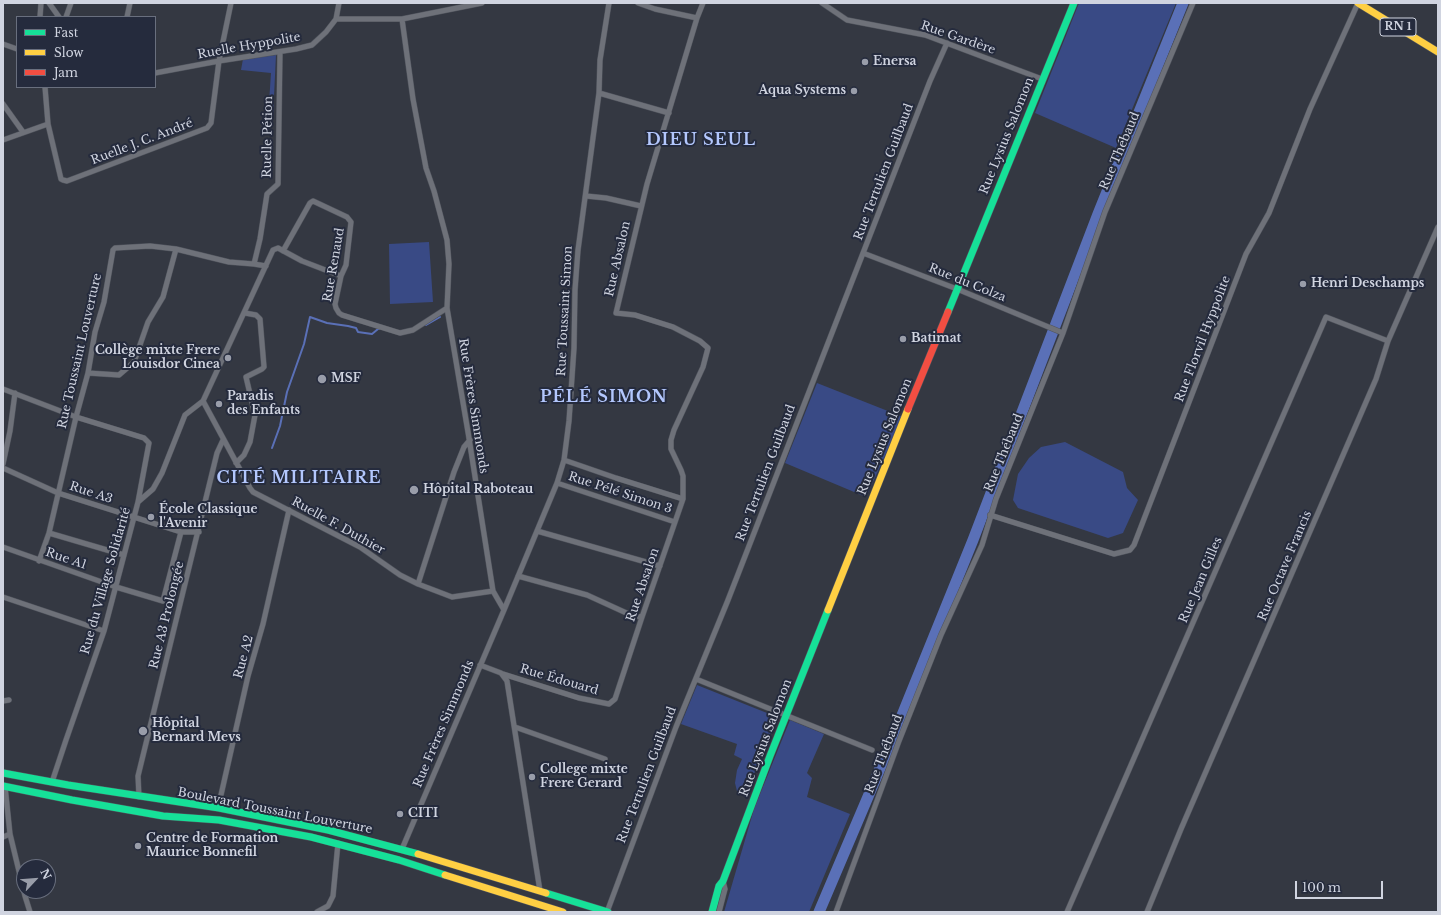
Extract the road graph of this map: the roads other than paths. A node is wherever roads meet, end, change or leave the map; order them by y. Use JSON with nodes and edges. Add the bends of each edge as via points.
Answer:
{"nodes":[{"id":1,"x":41,"y":3,"type":"edge"},
{"id":2,"x":49,"y":3,"type":"edge"},
{"id":3,"x":71,"y":3,"type":"edge"},
{"id":4,"x":130,"y":3,"type":"edge"},
{"id":5,"x":231,"y":3,"type":"edge"},
{"id":6,"x":339,"y":3,"type":"edge"},
{"id":7,"x":482,"y":3,"type":"edge"},
{"id":8,"x":609,"y":3,"type":"edge"},
{"id":9,"x":638,"y":3,"type":"edge"},
{"id":10,"x":703,"y":3,"type":"edge"},
{"id":11,"x":822,"y":3,"type":"edge"},
{"id":12,"x":1074,"y":3,"type":"edge"},
{"id":13,"x":1193,"y":3,"type":"edge"},
{"id":14,"x":1358,"y":3,"type":"edge"},
{"id":15,"x":40,"y":16,"type":"edge"},
{"id":16,"x":58,"y":16,"type":"edge"},
{"id":17,"x":66,"y":16,"type":"edge"},
{"id":18,"x":127,"y":16,"type":"edge"},
{"id":19,"x":696,"y":18,"type":"junction"},
{"id":20,"x":336,"y":19,"type":"junction"},
{"id":21,"x":402,"y":19,"type":"junction"},
{"id":22,"x":947,"y":43,"type":"junction"},
{"id":23,"x":3,"y":44,"type":"edge"},
{"id":24,"x":16,"y":49,"type":"edge"},
{"id":25,"x":280,"y":52,"type":"junction"},
{"id":26,"x":1438,"y":52,"type":"edge"},
{"id":27,"x":220,"y":61,"type":"junction"},
{"id":28,"x":156,"y":73,"type":"edge"},
{"id":29,"x":1042,"y":79,"type":"junction"},
{"id":30,"x":45,"y":88,"type":"edge"},
{"id":31,"x":599,"y":93,"type":"junction"},
{"id":32,"x":3,"y":104,"type":"edge"},
{"id":33,"x":669,"y":113,"type":"junction"},
{"id":34,"x":48,"y":124,"type":"junction"},
{"id":35,"x":23,"y":132,"type":"junction"},
{"id":36,"x":3,"y":140,"type":"edge"},
{"id":37,"x":586,"y":196,"type":"junction"},
{"id":38,"x":641,"y":206,"type":"junction"},
{"id":39,"x":1438,"y":227,"type":"edge"},
{"id":40,"x":176,"y":250,"type":"junction"},
{"id":41,"x":283,"y":251,"type":"junction"},
{"id":42,"x":863,"y":253,"type":"junction"},
{"id":43,"x":254,"y":264,"type":"junction"},
{"id":44,"x":266,"y":266,"type":"junction"},
{"id":45,"x":341,"y":276,"type":"junction"},
{"id":46,"x":957,"y":289,"type":"junction"},
{"id":47,"x":447,"y":308,"type":"junction"},
{"id":48,"x":244,"y":313,"type":"junction"},
{"id":49,"x":1062,"y":332,"type":"junction"},
{"id":50,"x":1388,"y":341,"type":"junction"},
{"id":51,"x":88,"y":373,"type":"junction"},
{"id":52,"x":3,"y":389,"type":"edge"},
{"id":53,"x":15,"y":393,"type":"junction"},
{"id":54,"x":203,"y":401,"type":"junction"},
{"id":55,"x":76,"y":417,"type":"junction"},
{"id":56,"x":223,"y":440,"type":"junction"},
{"id":57,"x":470,"y":440,"type":"junction"},
{"id":58,"x":564,"y":460,"type":"junction"},
{"id":59,"x":236,"y":463,"type":"junction"},
{"id":60,"x":3,"y":464,"type":"edge"},
{"id":61,"x":3,"y":468,"type":"edge"},
{"id":62,"x":557,"y":483,"type":"junction"},
{"id":63,"x":58,"y":492,"type":"junction"},
{"id":64,"x":683,"y":498,"type":"junction"},
{"id":65,"x":138,"y":502,"type":"junction"},
{"id":66,"x":289,"y":510,"type":"junction"},
{"id":67,"x":990,"y":515,"type":"junction"},
{"id":68,"x":135,"y":518,"type":"junction"},
{"id":69,"x":675,"y":522,"type":"junction"},
{"id":70,"x":536,"y":531,"type":"junction"},
{"id":71,"x":181,"y":532,"type":"junction"},
{"id":72,"x":199,"y":532,"type":"junction"},
{"id":73,"x":49,"y":533,"type":"junction"},
{"id":74,"x":3,"y":547,"type":"edge"},
{"id":75,"x":124,"y":554,"type":"junction"},
{"id":76,"x":39,"y":561,"type":"junction"},
{"id":77,"x":660,"y":566,"type":"junction"},
{"id":78,"x":518,"y":576,"type":"junction"},
{"id":79,"x":418,"y":584,"type":"junction"},
{"id":80,"x":116,"y":587,"type":"junction"},
{"id":81,"x":493,"y":591,"type":"junction"},
{"id":82,"x":3,"y":597,"type":"edge"},
{"id":83,"x":504,"y":610,"type":"junction"},
{"id":84,"x":642,"y":617,"type":"junction"},
{"id":85,"x":104,"y":631,"type":"junction"},
{"id":86,"x":480,"y":665,"type":"junction"},
{"id":87,"x":503,"y":674,"type":"junction"},
{"id":88,"x":696,"y":679,"type":"junction"},
{"id":89,"x":9,"y":700,"type":"dead end"},
{"id":90,"x":3,"y":701,"type":"edge"},
{"id":91,"x":609,"y":704,"type":"joint"},
{"id":92,"x":786,"y":715,"type":"junction"},
{"id":93,"x":515,"y":727,"type":"junction"},
{"id":94,"x":872,"y":750,"type":"dead end"},
{"id":95,"x":605,"y":759,"type":"dead end"},
{"id":96,"x":3,"y":773,"type":"edge"},
{"id":97,"x":52,"y":782,"type":"junction"},
{"id":98,"x":4,"y":786,"type":"edge"},
{"id":99,"x":50,"y":796,"type":"junction"},
{"id":100,"x":139,"y":797,"type":"junction"},
{"id":101,"x":219,"y":808,"type":"junction"},
{"id":102,"x":10,"y":834,"type":"junction"},
{"id":103,"x":3,"y":837,"type":"edge"},
{"id":104,"x":338,"y":843,"type":"junction"},
{"id":105,"x":402,"y":849,"type":"junction"},
{"id":106,"x":399,"y":860,"type":"junction"},
{"id":107,"x":723,"y":881,"type":"junction"},
{"id":108,"x":540,"y":891,"type":"junction"},
{"id":109,"x":544,"y":909,"type":"edge"},
{"id":110,"x":30,"y":912,"type":"edge"},
{"id":111,"x":317,"y":912,"type":"edge"},
{"id":112,"x":564,"y":912,"type":"edge"},
{"id":113,"x":607,"y":912,"type":"edge"},
{"id":114,"x":712,"y":912,"type":"edge"},
{"id":115,"x":718,"y":912,"type":"edge"},
{"id":116,"x":836,"y":912,"type":"edge"},
{"id":117,"x":1067,"y":912,"type":"edge"},
{"id":118,"x":1147,"y":912,"type":"edge"}],
"edges":[{"from":1,"to":15,"type":"street"},
{"from":2,"to":16,"type":"street"},
{"from":3,"to":17,"type":"street"},
{"from":4,"to":18,"type":"street"},
{"from":5,"to":27,"type":"street"},
{"from":6,"to":20,"type":"street"},
{"from":7,"to":21,"type":"street"},
{"from":8,"to":31,"type":"street","name":"Rue Toussaint Simon","via":[[600,60]]},
{"from":9,"to":19,"type":"street"},
{"from":10,"to":19,"type":"street","name":"Rue Absalon"},
{"from":11,"to":22,"type":"street","name":"Rue Gardère","via":[[847,20],[925,34]]},
{"from":12,"to":29,"type":"main road","name":"Rue Lysius Salomon"},
{"from":13,"to":49,"type":"street","name":"Rue Thébaud","via":[[1105,212]]},
{"from":14,"to":26,"type":"main road","number":"RN 1"},
{"from":14,"to":67,"type":"street","name":"Rue Florvil Hyppolite","via":[[1310,109],[1269,213],[1246,254],[1134,545],[1130,550],[1114,554]]},
{"from":19,"to":33,"type":"street","name":"Rue Absalon"},
{"from":20,"to":21,"type":"street"},
{"from":20,"to":25,"type":"street","name":"Ruelle Hyppolite","via":[[312,44]]},
{"from":21,"to":47,"type":"street","name":"Rue Frères Simmonds","via":[[426,168],[447,240]]},
{"from":22,"to":29,"type":"street","name":"Rue Gardère"},
{"from":22,"to":42,"type":"street","name":"Rue Tertulien Guilbaud"},
{"from":23,"to":24,"type":"street"},
{"from":25,"to":27,"type":"street","name":"Ruelle Hyppolite"},
{"from":25,"to":43,"type":"street","name":"Ruelle Pétion","via":[[278,184],[267,194]]},
{"from":27,"to":28,"type":"street","name":"Ruelle Hyppolite"},
{"from":27,"to":34,"type":"street","name":"Ruelle J. C. André","via":[[210,126],[67,181],[61,178]]},
{"from":29,"to":46,"type":"main road","name":"Rue Lysius Salomon"},
{"from":30,"to":34,"type":"street"},
{"from":31,"to":33,"type":"street"},
{"from":31,"to":37,"type":"street","name":"Rue Toussaint Simon"},
{"from":32,"to":35,"type":"street"},
{"from":33,"to":38,"type":"street","name":"Rue Absalon"},
{"from":34,"to":35,"type":"street"},
{"from":35,"to":36,"type":"street"},
{"from":37,"to":38,"type":"street"},
{"from":37,"to":58,"type":"street","name":"Rue Toussaint Simon","via":[[578,250],[574,348]]},
{"from":38,"to":64,"type":"street","name":"Rue Absalon","via":[[616,313],[673,327],[708,348],[704,368],[671,440],[671,449],[682,470]]},
{"from":39,"to":50,"type":"street","name":"Rue Octave Francis"},
{"from":40,"to":43,"type":"street","name":"Rue Toussaint Louverture","via":[[229,262]]},
{"from":40,"to":51,"type":"street","via":[[163,297],[148,322],[134,362],[119,375]]},
{"from":40,"to":51,"type":"street","name":"Rue Toussaint Louverture","via":[[150,246],[113,250]]},
{"from":41,"to":44,"type":"street","via":[[278,248],[273,250]]},
{"from":41,"to":45,"type":"street"},
{"from":41,"to":45,"type":"street","name":"Rue Renaud","via":[[313,201],[347,217],[351,222],[346,265]]},
{"from":42,"to":46,"type":"street","name":"Rue du Colza"},
{"from":42,"to":88,"type":"street","name":"Rue Tertulien Guilbaud"},
{"from":43,"to":44,"type":"street","name":"Rue Toussaint Louverture"},
{"from":44,"to":48,"type":"street"},
{"from":45,"to":47,"type":"street","name":"Rue Renaud","via":[[335,304],[342,315],[400,333],[413,330]]},
{"from":46,"to":49,"type":"street","name":"Rue du Colza"},
{"from":46,"to":92,"type":"main road","name":"Rue Lysius Salomon"},
{"from":47,"to":57,"type":"street","name":"Rue Frères Simmonds"},
{"from":48,"to":54,"type":"street"},
{"from":48,"to":59,"type":"street","via":[[256,315],[260,320],[264,367],[246,377],[255,415],[250,442],[244,455]]},
{"from":49,"to":67,"type":"street","name":"Rue Thébaud"},
{"from":50,"to":117,"type":"street","name":"Rue Jean Gilles","via":[[1326,316]]},
{"from":50,"to":118,"type":"street","name":"Rue Octave Francis","via":[[1373,385]]},
{"from":51,"to":55,"type":"street","name":"Rue Toussaint Louverture"},
{"from":52,"to":53,"type":"street"},
{"from":53,"to":55,"type":"street"},
{"from":53,"to":60,"type":"street"},
{"from":54,"to":56,"type":"street","name":"Ruelle F. Duthier"},
{"from":54,"to":65,"type":"street","name":"Rue du Village Solidarité","via":[[185,415],[162,473],[153,489]]},
{"from":55,"to":63,"type":"street","name":"Rue Toussaint Louverture"},
{"from":55,"to":65,"type":"street","via":[[144,438],[149,443]]},
{"from":56,"to":59,"type":"street","name":"Ruelle F. Duthier"},
{"from":56,"to":72,"type":"street","name":"Rue A3 Prolongée","via":[[217,453]]},
{"from":57,"to":79,"type":"street","via":[[464,447],[454,472]]},
{"from":57,"to":81,"type":"street","name":"Rue Frères Simmonds"},
{"from":58,"to":62,"type":"street","name":"Rue Toussaint Simon"},
{"from":58,"to":64,"type":"street"},
{"from":59,"to":66,"type":"street","name":"Ruelle F. Duthier","via":[[253,492]]},
{"from":61,"to":63,"type":"street","name":"Rue A3"},
{"from":62,"to":69,"type":"street","name":"Rue Pélé Simon 3"},
{"from":62,"to":70,"type":"street","name":"Rue Toussaint Simon"},
{"from":63,"to":68,"type":"street","name":"Rue A3"},
{"from":63,"to":73,"type":"street","name":"Rue Toussaint Louverture"},
{"from":64,"to":69,"type":"street","name":"Rue Absalon"},
{"from":65,"to":68,"type":"street","name":"Rue du Village Solidarité"},
{"from":66,"to":79,"type":"street","name":"Ruelle F. Duthier","via":[[360,547],[400,575]]},
{"from":66,"to":101,"type":"street","name":"Rue A2"},
{"from":67,"to":116,"type":"street","name":"Rue Thébaud","via":[[982,544],[941,634],[899,741]]},
{"from":68,"to":71,"type":"street","name":"Rue A3"},
{"from":68,"to":75,"type":"street","name":"Rue du Village Solidarité"},
{"from":69,"to":77,"type":"street","name":"Rue Absalon"},
{"from":70,"to":77,"type":"street"},
{"from":70,"to":78,"type":"street","name":"Rue Toussaint Simon"},
{"from":71,"to":72,"type":"street","name":"Rue A3"},
{"from":71,"to":80,"type":"street","name":"Rue A1","via":[[163,601]]},
{"from":72,"to":100,"type":"street","name":"Rue A3 Prolongée","via":[[138,776]]},
{"from":73,"to":75,"type":"street"},
{"from":73,"to":76,"type":"street","name":"Rue Toussaint Louverture"},
{"from":74,"to":76,"type":"street","name":"Rue A1"},
{"from":75,"to":80,"type":"street","name":"Rue du Village Solidarité"},
{"from":76,"to":80,"type":"street","name":"Rue A1"},
{"from":77,"to":84,"type":"street","name":"Rue Absalon"},
{"from":78,"to":83,"type":"street","name":"Rue Toussaint Simon"},
{"from":78,"to":84,"type":"street","via":[[587,595],[633,616]]},
{"from":79,"to":81,"type":"street","name":"Ruelle F. Duthier","via":[[452,597]]},
{"from":80,"to":85,"type":"street","name":"Rue du Village Solidarité"},
{"from":81,"to":83,"type":"street","name":"Rue Frères Simmonds"},
{"from":82,"to":85,"type":"street"},
{"from":83,"to":86,"type":"street","name":"Rue Frères Simmonds"},
{"from":84,"to":91,"type":"street","name":"Rue Absalon","via":[[615,699]]},
{"from":85,"to":97,"type":"street","name":"Rue du Village Solidarité"},
{"from":86,"to":87,"type":"street","name":"Rue Édouard"},
{"from":86,"to":105,"type":"street","name":"Rue Frères Simmonds"},
{"from":87,"to":91,"type":"street","name":"Rue Édouard","via":[[579,698]]},
{"from":87,"to":93,"type":"street","via":[[507,681]]},
{"from":88,"to":92,"type":"street"},
{"from":88,"to":113,"type":"street","name":"Rue Tertulien Guilbaud"},
{"from":89,"to":90,"type":"street"},
{"from":92,"to":94,"type":"street"},
{"from":92,"to":107,"type":"main road","name":"Rue Lysius Salomon"},
{"from":93,"to":95,"type":"street"},
{"from":93,"to":108,"type":"street"},
{"from":96,"to":97,"type":"main road","name":"Boulevard Toussaint Louverture"},
{"from":97,"to":99,"type":"main road"},
{"from":97,"to":100,"type":"main road","name":"Boulevard Toussaint Louverture"},
{"from":98,"to":99,"type":"main road","name":"Boulevard Toussaint Louverture"},
{"from":98,"to":102,"type":"street"},
{"from":99,"to":104,"type":"main road","name":"Boulevard Toussaint Louverture","via":[[163,816],[219,820]]},
{"from":100,"to":101,"type":"main road","name":"Boulevard Toussaint Louverture"},
{"from":101,"to":105,"type":"main road","name":"Boulevard Toussaint Louverture","via":[[328,830]]},
{"from":102,"to":103,"type":"street"},
{"from":102,"to":110,"type":"street"},
{"from":104,"to":106,"type":"main road","name":"Boulevard Toussaint Louverture"},
{"from":104,"to":111,"type":"street","via":[[333,896],[328,906]]},
{"from":105,"to":106,"type":"main road"},
{"from":105,"to":108,"type":"main road","name":"Boulevard Toussaint Louverture"},
{"from":106,"to":109,"type":"main road","name":"Boulevard Toussaint Louverture"},
{"from":107,"to":114,"type":"main road","name":"Rue Lysius Salomon","via":[[719,886]]},
{"from":107,"to":115,"type":"street","name":"Rue Lysius Salomon","via":[[725,889]]},
{"from":108,"to":113,"type":"main road","name":"Boulevard Toussaint Louverture"},
{"from":109,"to":112,"type":"main road","name":"Boulevard Toussaint Louverture"}]}
